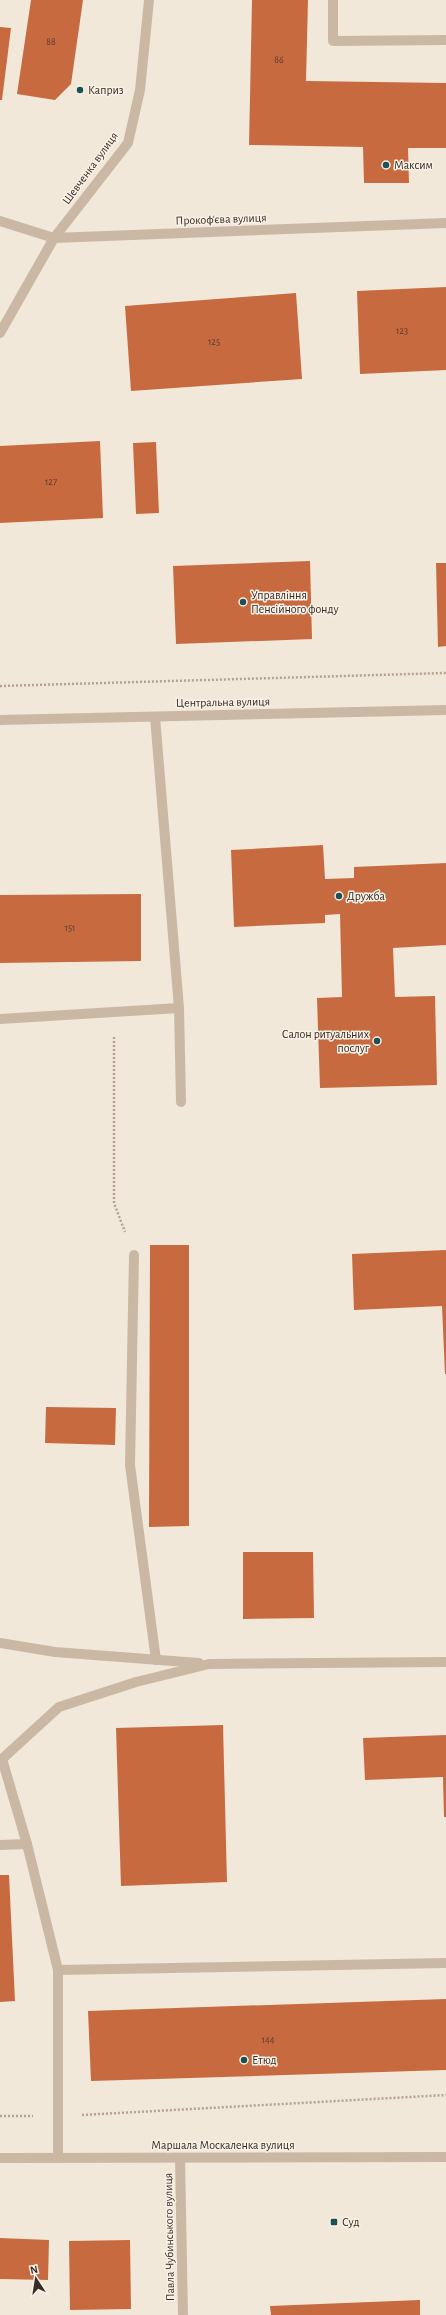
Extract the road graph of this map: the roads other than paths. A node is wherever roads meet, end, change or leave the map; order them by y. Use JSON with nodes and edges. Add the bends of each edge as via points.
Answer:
{"nodes":[{"id":1,"x":149,"y":0,"type":"edge"},
{"id":2,"x":333,"y":0,"type":"edge"},
{"id":3,"x":446,"y":40,"type":"edge"},
{"id":4,"x":0,"y":221,"type":"edge"},
{"id":5,"x":446,"y":223,"type":"edge"},
{"id":6,"x":54,"y":238,"type":"junction"},
{"id":7,"x":0,"y":333,"type":"edge"},
{"id":8,"x":446,"y":710,"type":"edge"},
{"id":9,"x":155,"y":717,"type":"junction"},
{"id":10,"x":0,"y":720,"type":"edge"},
{"id":11,"x":179,"y":1008,"type":"junction"},
{"id":12,"x":0,"y":1019,"type":"edge"},
{"id":13,"x":181,"y":1102,"type":"dead end"},
{"id":14,"x":134,"y":1255,"type":"road end"},
{"id":15,"x":0,"y":1643,"type":"edge"},
{"id":16,"x":156,"y":1660,"type":"junction"},
{"id":17,"x":446,"y":1662,"type":"edge"},
{"id":18,"x":208,"y":1664,"type":"junction"},
{"id":19,"x":27,"y":1844,"type":"junction"},
{"id":20,"x":0,"y":1845,"type":"edge"},
{"id":21,"x":446,"y":1963,"type":"edge"},
{"id":22,"x":58,"y":1970,"type":"junction"},
{"id":23,"x":446,"y":2157,"type":"edge"},
{"id":24,"x":0,"y":2158,"type":"edge"},
{"id":25,"x":58,"y":2158,"type":"junction"},
{"id":26,"x":180,"y":2158,"type":"junction"},
{"id":27,"x":183,"y":2315,"type":"edge"}],
"edges":[{"from":1,"to":6,"type":"street","name":"Шевченка вулиця","via":[[140,90],[128,143]]},
{"from":2,"to":3,"type":"street","via":[[333,41]]},
{"from":4,"to":6,"type":"street","name":"Прокоф'єва вулиця"},
{"from":5,"to":6,"type":"street","name":"Прокоф'єва вулиця"},
{"from":6,"to":7,"type":"street","name":"Шевченка вулиця"},
{"from":8,"to":9,"type":"street","name":"Центральна вулиця"},
{"from":9,"to":10,"type":"street","name":"Центральна вулиця"},
{"from":9,"to":11,"type":"street"},
{"from":11,"to":12,"type":"street"},
{"from":11,"to":13,"type":"street"},
{"from":14,"to":16,"type":"street","via":[[130,1464]]},
{"from":15,"to":16,"type":"street","via":[[55,1652]]},
{"from":16,"to":18,"type":"street"},
{"from":17,"to":18,"type":"street"},
{"from":18,"to":19,"type":"street","via":[[136,1682],[59,1707],[2,1759]]},
{"from":19,"to":20,"type":"street"},
{"from":19,"to":22,"type":"street"},
{"from":21,"to":22,"type":"street"},
{"from":22,"to":25,"type":"street"},
{"from":23,"to":26,"type":"street","name":"Маршала Москаленка вулиця"},
{"from":24,"to":25,"type":"street","name":"Маршала Москаленка вулиця"},
{"from":25,"to":26,"type":"street","name":"Маршала Москаленка вулиця"},
{"from":26,"to":27,"type":"street","name":"Павла Чубинського вулиця"}]}
